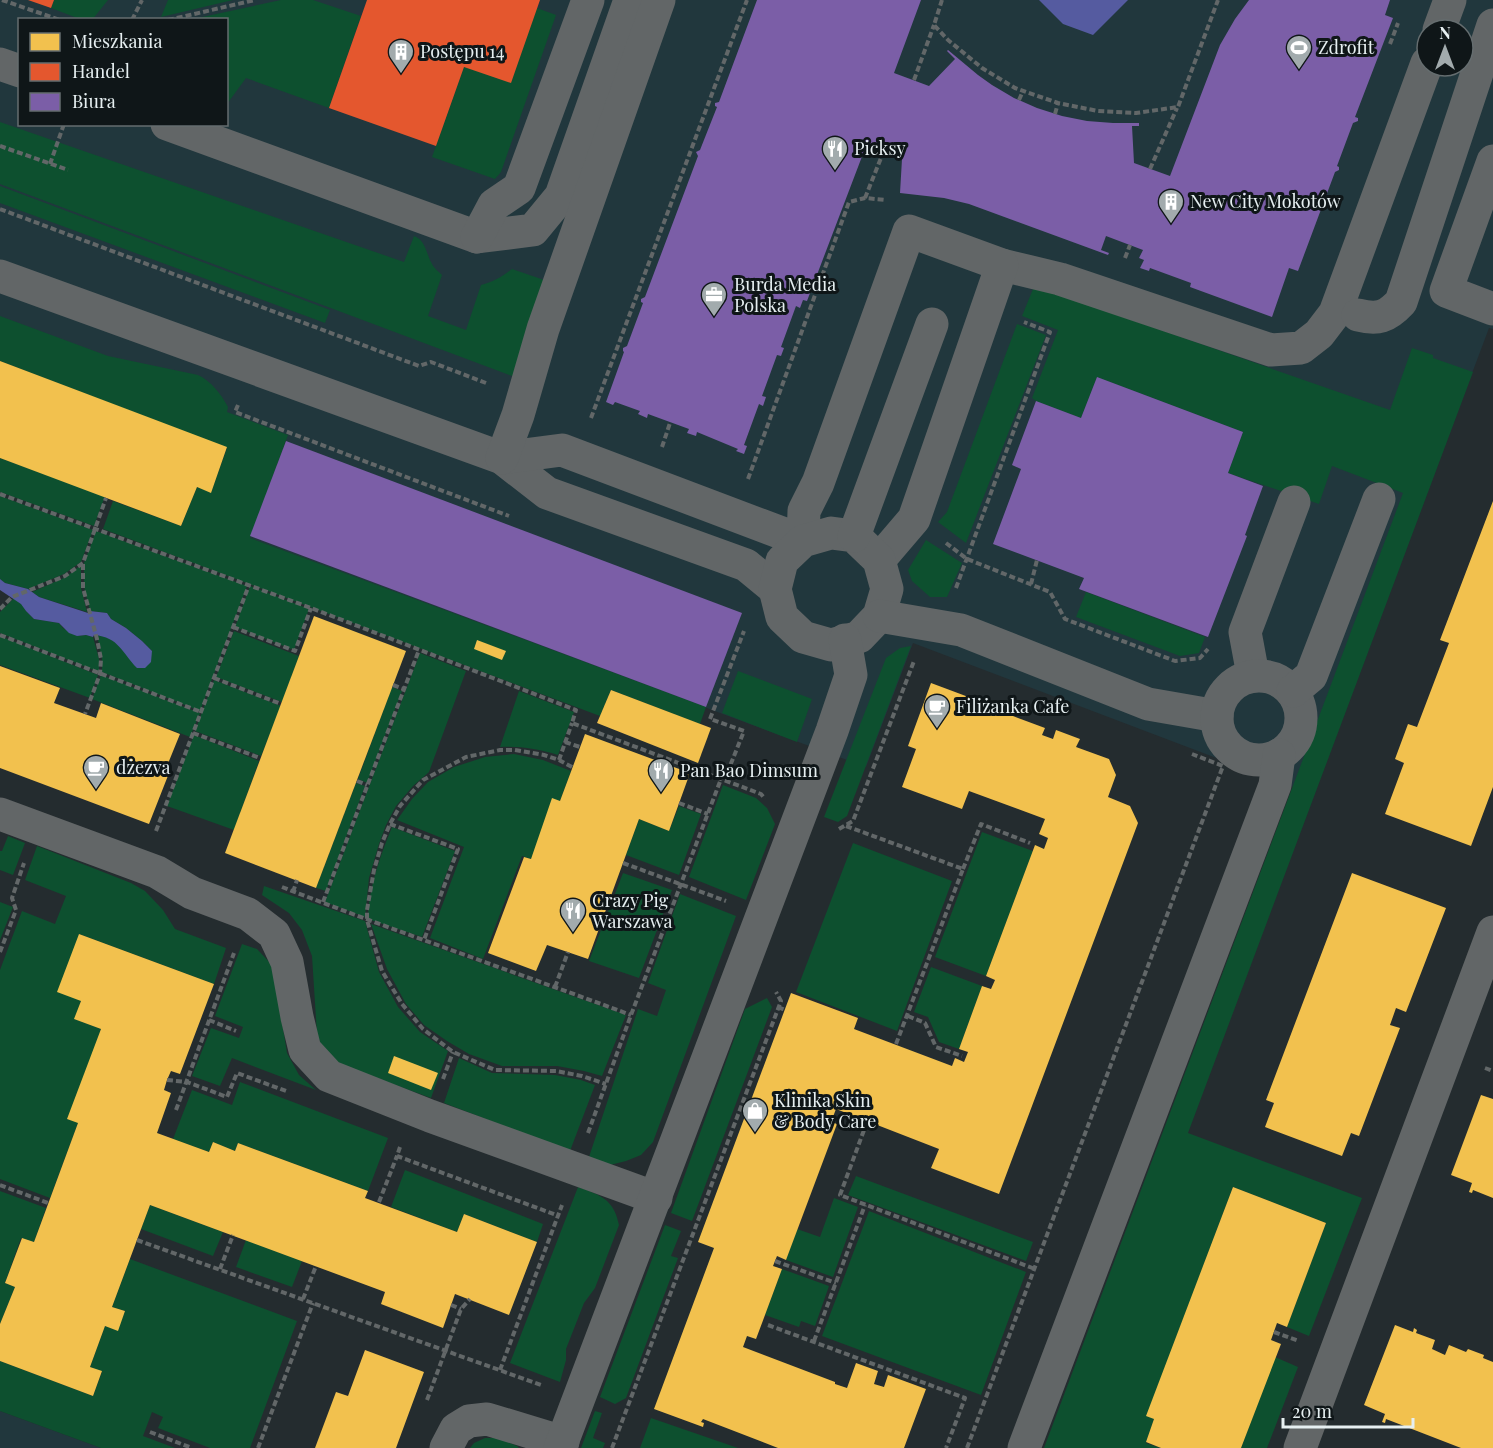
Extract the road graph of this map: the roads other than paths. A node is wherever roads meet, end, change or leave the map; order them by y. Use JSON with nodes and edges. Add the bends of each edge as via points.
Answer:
{"nodes":[{"id":1,"x":588,"y":0,"type":"edge"},
{"id":2,"x":630,"y":0,"type":"edge"},
{"id":3,"x":659,"y":0,"type":"edge"},
{"id":4,"x":1450,"y":0,"type":"edge"},
{"id":5,"x":1443,"y":18,"type":"edge"},
{"id":6,"x":1493,"y":25,"type":"edge"},
{"id":7,"x":0,"y":64,"type":"edge"},
{"id":8,"x":18,"y":70,"type":"edge"},
{"id":9,"x":1421,"y":78,"type":"edge"},
{"id":10,"x":172,"y":126,"type":"edge"},
{"id":11,"x":1493,"y":161,"type":"edge"},
{"id":12,"x":477,"y":237,"type":"junction"},
{"id":13,"x":1002,"y":265,"type":"junction"},
{"id":14,"x":0,"y":276,"type":"edge"},
{"id":15,"x":1493,"y":309,"type":"edge"},
{"id":16,"x":1358,"y":315,"type":"dead end"},
{"id":17,"x":932,"y":324,"type":"dead end"},
{"id":18,"x":502,"y":458,"type":"junction"},
{"id":19,"x":1379,"y":499,"type":"dead end"},
{"id":20,"x":1294,"y":502,"type":"dead end"},
{"id":21,"x":854,"y":536,"type":"junction"},
{"id":22,"x":802,"y":541,"type":"junction"},
{"id":23,"x":879,"y":560,"type":"junction"},
{"id":24,"x":775,"y":589,"type":"junction"},
{"id":25,"x":879,"y":616,"type":"junction"},
{"id":26,"x":845,"y":640,"type":"junction"},
{"id":27,"x":1253,"y":675,"type":"junction"},
{"id":28,"x":1293,"y":691,"type":"junction"},
{"id":29,"x":1216,"y":716,"type":"junction"},
{"id":30,"x":1279,"y":755,"type":"junction"},
{"id":31,"x":0,"y":814,"type":"edge"},
{"id":32,"x":1493,"y":932,"type":"edge"},
{"id":33,"x":1485,"y":977,"type":"edge"},
{"id":34,"x":656,"y":1198,"type":"junction"},
{"id":35,"x":562,"y":1445,"type":"edge"},
{"id":36,"x":446,"y":1448,"type":"edge"},
{"id":37,"x":1024,"y":1448,"type":"edge"},
{"id":38,"x":1300,"y":1448,"type":"edge"}],
"edges":[{"from":1,"to":12,"type":"street","via":[[519,188],[494,205]]},
{"from":2,"to":12,"type":"street","via":[[561,196],[533,230]]},
{"from":3,"to":18,"type":"street","via":[[543,329]]},
{"from":4,"to":5,"type":"street"},
{"from":6,"to":16,"type":"street","via":[[1401,302],[1382,316]]},
{"from":7,"to":8,"type":"street"},
{"from":9,"to":13,"type":"street","via":[[1335,313],[1319,334],[1301,348],[1271,350],[1060,279]]},
{"from":10,"to":12,"type":"street"},
{"from":11,"to":15,"type":"street","via":[[1446,291]]},
{"from":13,"to":22,"type":"street","via":[[909,231],[818,483],[804,511]]},
{"from":13,"to":23,"type":"street","via":[[914,519]]},
{"from":14,"to":18,"type":"street"},
{"from":17,"to":21,"type":"street"},
{"from":18,"to":22,"type":"street","via":[[562,450]]},
{"from":18,"to":24,"type":"street","via":[[547,493],[746,565]]},
{"from":19,"to":28,"type":"street","via":[[1311,676]]},
{"from":20,"to":27,"type":"street","via":[[1245,632]]},
{"from":21,"to":22,"type":"street","via":[[831,533]]},
{"from":21,"to":23,"type":"street"},
{"from":22,"to":24,"type":"street","via":[[782,561]]},
{"from":23,"to":25,"type":"street","via":[[887,589]]},
{"from":24,"to":26,"type":"street","via":[[782,617],[803,638],[831,645]]},
{"from":25,"to":26,"type":"street","via":[[859,637]]},
{"from":25,"to":29,"type":"street","via":[[961,630],[1149,704]]},
{"from":26,"to":34,"type":"street","via":[[851,675]]},
{"from":27,"to":28,"type":"street","via":[[1268,676]]},
{"from":27,"to":29,"type":"street","via":[[1227,689]]},
{"from":28,"to":30,"type":"street","via":[[1302,719],[1298,734]]},
{"from":29,"to":30,"type":"street","via":[[1218,731],[1236,754],[1265,760]]},
{"from":30,"to":37,"type":"street","via":[[1275,785]]},
{"from":31,"to":34,"type":"street","via":[[157,872],[192,893],[248,914],[274,934],[287,962],[305,1050],[329,1076]]},
{"from":32,"to":33,"type":"street"},
{"from":33,"to":38,"type":"street"},
{"from":34,"to":35,"type":"street"},
{"from":35,"to":36,"type":"street","via":[[488,1419],[469,1421],[456,1429]]}]}
